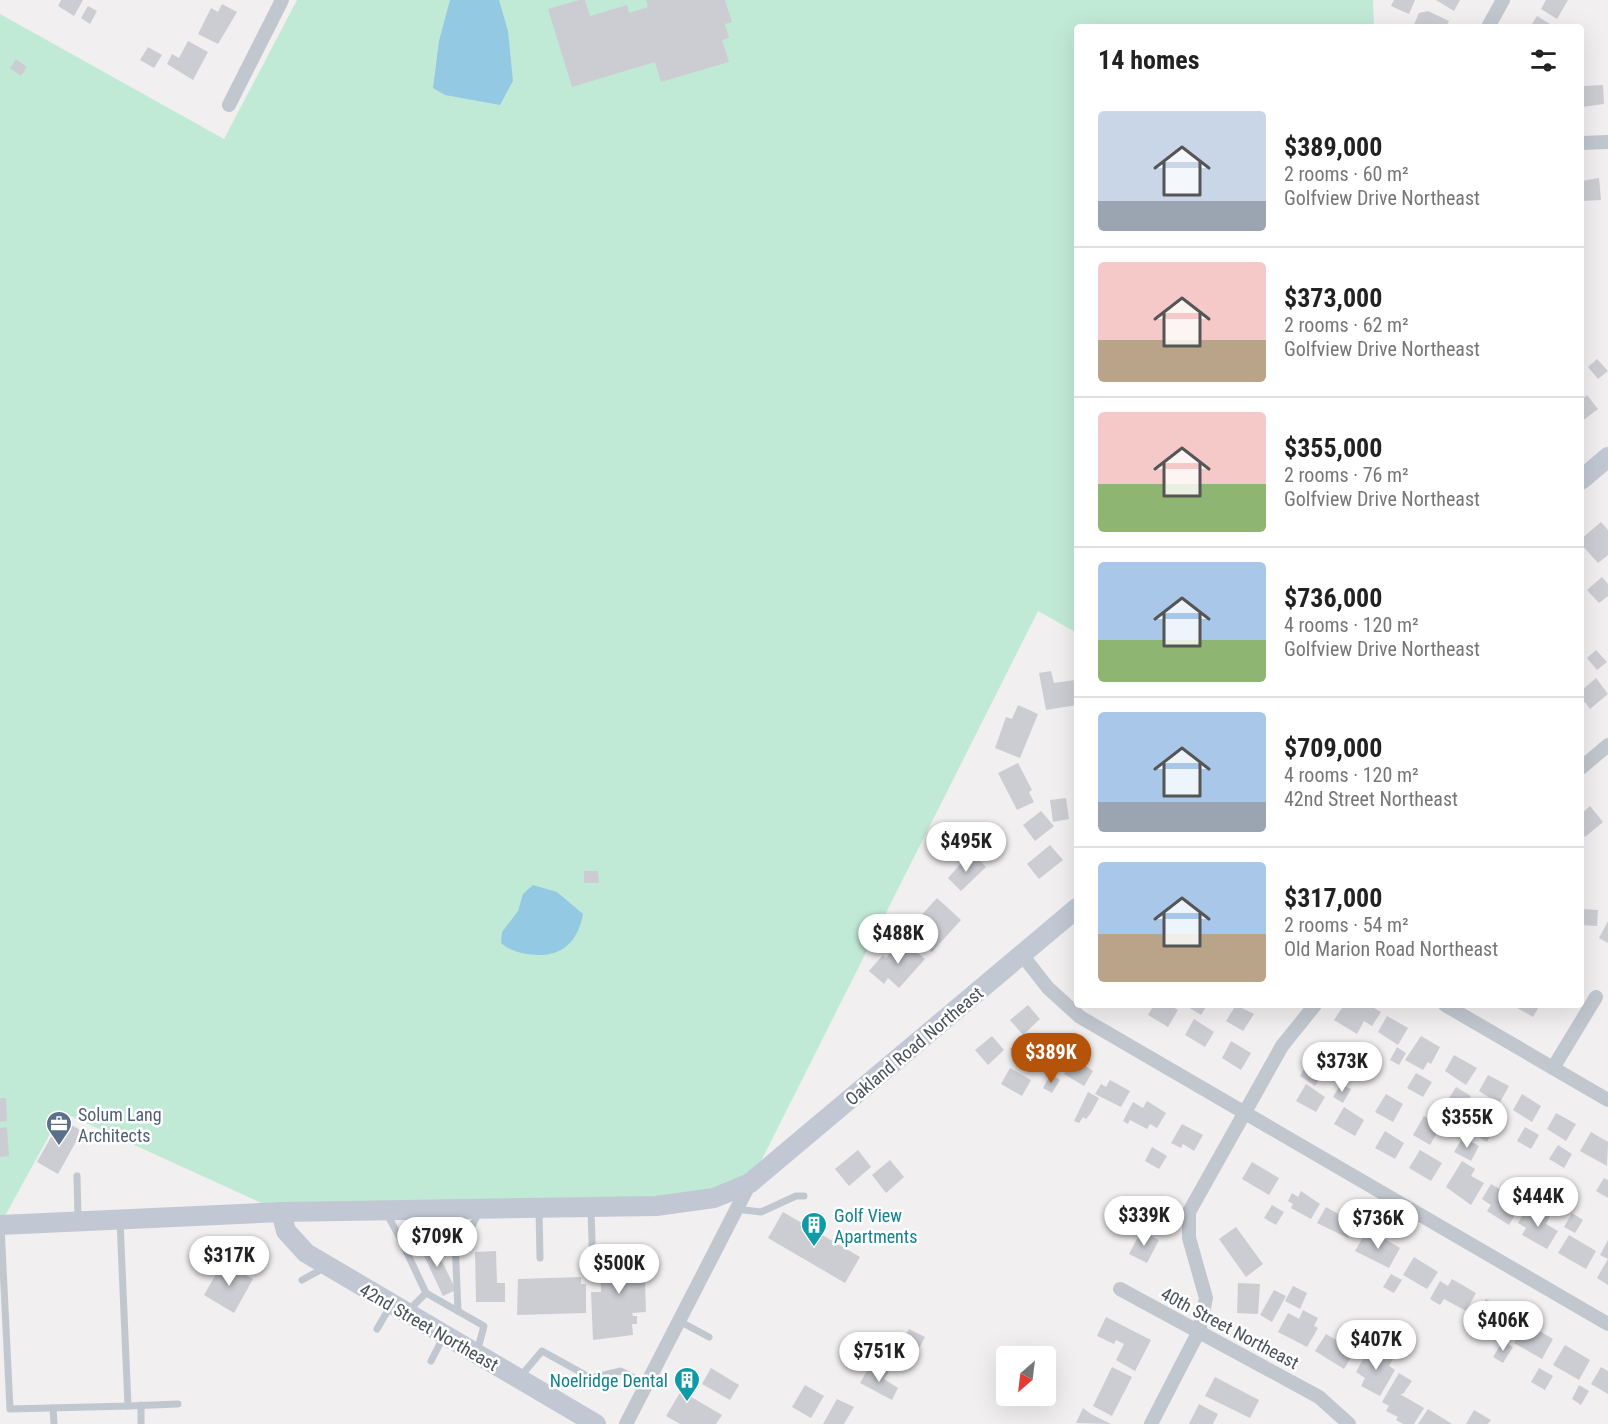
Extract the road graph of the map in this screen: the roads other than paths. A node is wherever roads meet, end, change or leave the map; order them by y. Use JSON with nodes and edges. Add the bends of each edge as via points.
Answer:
{"nodes":[{"id":1,"x":282,"y":0,"type":"edge"},
{"id":2,"x":1503,"y":0,"type":"edge"},
{"id":3,"x":1490,"y":24,"type":"edge"},
{"id":4,"x":228,"y":105,"type":"dead end"},
{"id":5,"x":1608,"y":142,"type":"edge"},
{"id":6,"x":1584,"y":143,"type":"edge"},
{"id":7,"x":1608,"y":457,"type":"edge"},
{"id":8,"x":1584,"y":477,"type":"edge"},
{"id":9,"x":1608,"y":745,"type":"edge"},
{"id":10,"x":1584,"y":765,"type":"edge"},
{"id":11,"x":1074,"y":911,"type":"edge"},
{"id":12,"x":1023,"y":956,"type":"junction"},
{"id":13,"x":1596,"y":996,"type":"dead end"},
{"id":14,"x":1313,"y":1008,"type":"edge"},
{"id":15,"x":1450,"y":1008,"type":"edge"},
{"id":16,"x":1553,"y":1068,"type":"junction"},
{"id":17,"x":1608,"y":1100,"type":"edge"},
{"id":18,"x":1244,"y":1112,"type":"junction"},
{"id":19,"x":77,"y":1176,"type":"dead end"},
{"id":20,"x":750,"y":1183,"type":"junction"},
{"id":21,"x":804,"y":1196,"type":"dead end"},
{"id":22,"x":591,"y":1207,"type":"junction"},
{"id":23,"x":540,"y":1208,"type":"junction"},
{"id":24,"x":480,"y":1209,"type":"junction"},
{"id":25,"x":736,"y":1209,"type":"junction"},
{"id":26,"x":384,"y":1210,"type":"junction"},
{"id":27,"x":281,"y":1212,"type":"junction"},
{"id":28,"x":120,"y":1218,"type":"junction"},
{"id":29,"x":78,"y":1220,"type":"junction"},
{"id":30,"x":0,"y":1225,"type":"edge"},
{"id":31,"x":401,"y":1240,"type":"junction"},
{"id":32,"x":455,"y":1240,"type":"junction"},
{"id":33,"x":540,"y":1258,"type":"dead end"},
{"id":34,"x":327,"y":1267,"type":"junction"},
{"id":35,"x":593,"y":1271,"type":"dead end"},
{"id":36,"x":302,"y":1280,"type":"dead end"},
{"id":37,"x":1120,"y":1289,"type":"dead end"},
{"id":38,"x":2,"y":1292,"type":"edge"},
{"id":39,"x":426,"y":1293,"type":"junction"},
{"id":40,"x":399,"y":1310,"type":"junction"},
{"id":41,"x":458,"y":1311,"type":"junction"},
{"id":42,"x":679,"y":1321,"type":"junction"},
{"id":43,"x":1608,"y":1324,"type":"edge"},
{"id":44,"x":377,"y":1329,"type":"dead end"},
{"id":45,"x":1199,"y":1331,"type":"junction"},
{"id":46,"x":444,"y":1336,"type":"junction"},
{"id":47,"x":709,"y":1337,"type":"dead end"},
{"id":48,"x":476,"y":1354,"type":"junction"},
{"id":49,"x":431,"y":1361,"type":"dead end"},
{"id":50,"x":518,"y":1379,"type":"junction"},
{"id":51,"x":646,"y":1384,"type":"junction"},
{"id":52,"x":178,"y":1404,"type":"dead end"},
{"id":53,"x":141,"y":1405,"type":"junction"},
{"id":54,"x":128,"y":1406,"type":"junction"},
{"id":55,"x":53,"y":1408,"type":"junction"},
{"id":56,"x":0,"y":1410,"type":"edge"},
{"id":57,"x":10,"y":1410,"type":"junction"},
{"id":58,"x":54,"y":1424,"type":"edge"},
{"id":59,"x":141,"y":1424,"type":"edge"},
{"id":60,"x":596,"y":1424,"type":"edge"},
{"id":61,"x":626,"y":1424,"type":"edge"},
{"id":62,"x":1150,"y":1424,"type":"edge"},
{"id":63,"x":1349,"y":1424,"type":"edge"}],
"edges":[{"from":1,"to":4,"type":"street"},
{"from":2,"to":3,"type":"street"},
{"from":5,"to":6,"type":"street"},
{"from":7,"to":8,"type":"main road"},
{"from":9,"to":10,"type":"street"},
{"from":11,"to":12,"type":"main road","name":"Oakland Road Northeast"},
{"from":12,"to":18,"type":"street","via":[[1048,988],[1080,1017]]},
{"from":12,"to":20,"type":"main road","name":"Oakland Road Northeast"},
{"from":13,"to":16,"type":"street"},
{"from":14,"to":18,"type":"street","via":[[1282,1046]]},
{"from":15,"to":16,"type":"street"},
{"from":16,"to":17,"type":"street"},
{"from":18,"to":43,"type":"street"},
{"from":18,"to":45,"type":"street","via":[[1189,1212],[1188,1238],[1206,1298]]},
{"from":19,"to":29,"type":"lane"},
{"from":20,"to":22,"type":"main road","name":"Oakland Road Northeast","via":[[714,1198],[656,1206]]},
{"from":20,"to":25,"type":"street"},
{"from":21,"to":25,"type":"lane","via":[[761,1212]]},
{"from":22,"to":23,"type":"main road","name":"Oakland Road Northeast"},
{"from":22,"to":35,"type":"lane"},
{"from":23,"to":24,"type":"main road","name":"Oakland Road Northeast"},
{"from":23,"to":33,"type":"lane"},
{"from":24,"to":26,"type":"main road","name":"Oakland Road Northeast"},
{"from":24,"to":32,"type":"lane","via":[[465,1240]]},
{"from":25,"to":42,"type":"street"},
{"from":26,"to":27,"type":"main road","name":"Oakland Road Northeast"},
{"from":26,"to":31,"type":"lane"},
{"from":27,"to":28,"type":"main road","name":"Oakland Road Northeast"},
{"from":27,"to":34,"type":"main road","name":"42nd Street Northeast","via":[[286,1231],[306,1253]]},
{"from":28,"to":29,"type":"main road","name":"Oakland Road Northeast"},
{"from":28,"to":54,"type":"lane"},
{"from":29,"to":30,"type":"main road","name":"Oakland Road Northeast"},
{"from":30,"to":38,"type":"lane"},
{"from":31,"to":32,"type":"lane"},
{"from":31,"to":39,"type":"lane"},
{"from":32,"to":41,"type":"lane"},
{"from":34,"to":36,"type":"lane"},
{"from":34,"to":40,"type":"main road","name":"42nd Street Northeast"},
{"from":37,"to":45,"type":"street","name":"40th Street Northeast"},
{"from":38,"to":57,"type":"lane"},
{"from":39,"to":40,"type":"lane"},
{"from":39,"to":41,"type":"lane"},
{"from":40,"to":44,"type":"lane"},
{"from":40,"to":46,"type":"main road","name":"42nd Street Northeast"},
{"from":41,"to":48,"type":"lane","via":[[484,1326]]},
{"from":42,"to":47,"type":"lane"},
{"from":42,"to":51,"type":"street"},
{"from":45,"to":62,"type":"street"},
{"from":45,"to":63,"type":"street","name":"40th Street Northeast","via":[[1319,1397]]},
{"from":46,"to":48,"type":"main road","name":"42nd Street Northeast"},
{"from":46,"to":49,"type":"lane"},
{"from":48,"to":50,"type":"main road","name":"42nd Street Northeast"},
{"from":50,"to":51,"type":"lane","via":[[542,1350],[591,1378],[621,1371]]},
{"from":50,"to":60,"type":"main road","name":"42nd Street Northeast"},
{"from":51,"to":61,"type":"street"},
{"from":52,"to":53,"type":"lane"},
{"from":53,"to":54,"type":"lane"},
{"from":53,"to":59,"type":"lane"},
{"from":54,"to":55,"type":"lane"},
{"from":55,"to":57,"type":"lane"},
{"from":55,"to":58,"type":"lane"},
{"from":56,"to":57,"type":"lane"}]}
